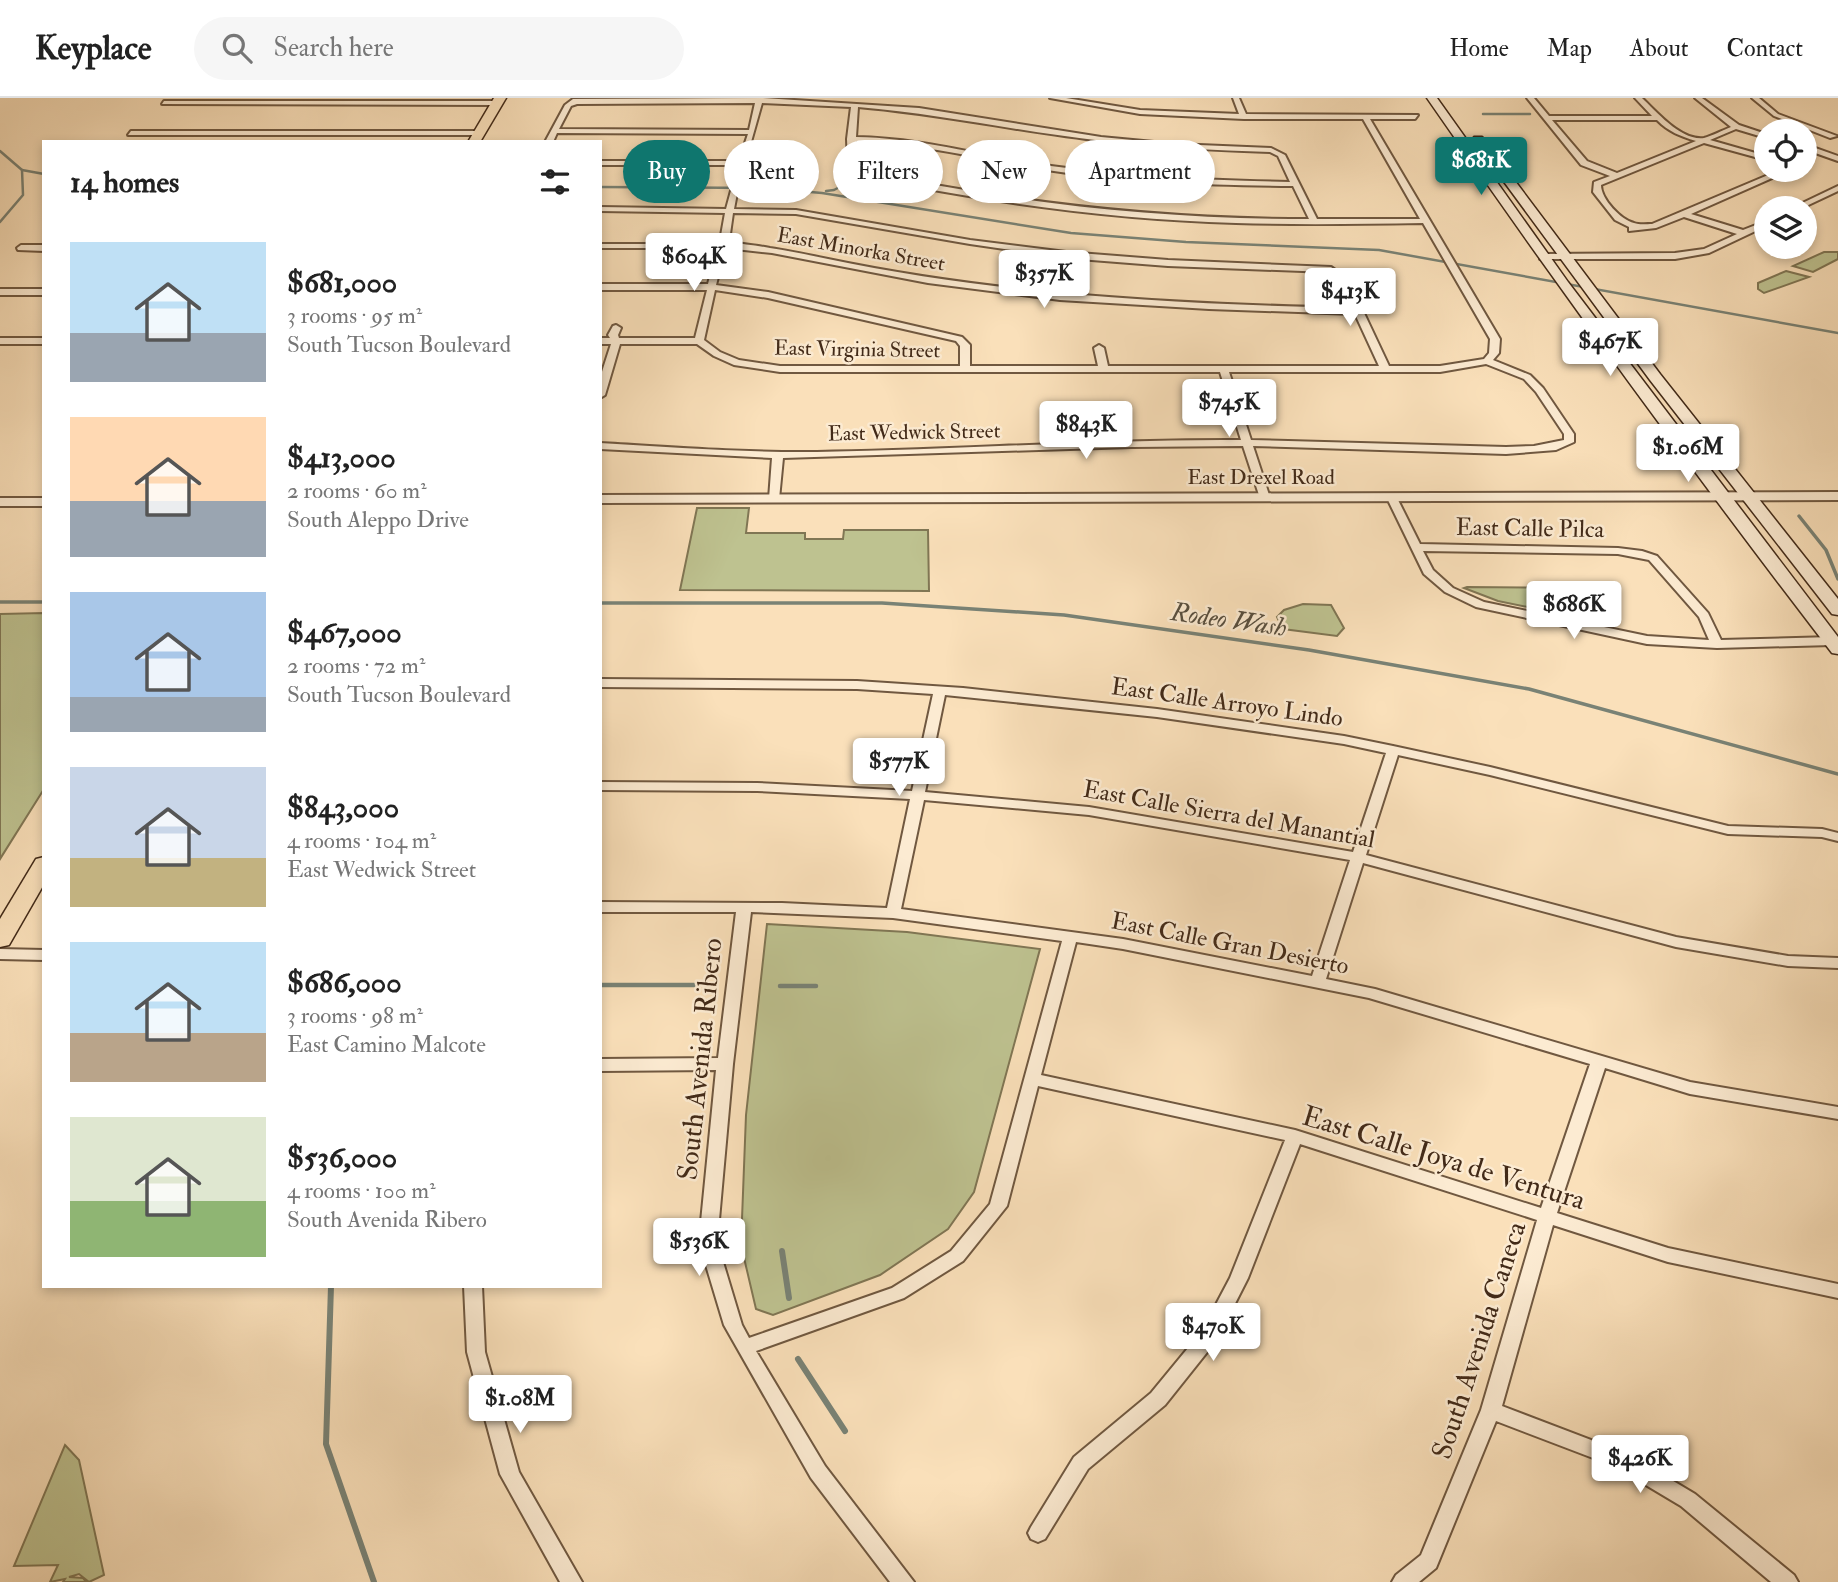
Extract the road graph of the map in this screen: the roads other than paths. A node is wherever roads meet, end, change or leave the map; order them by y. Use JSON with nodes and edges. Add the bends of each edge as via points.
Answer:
{"nodes":[{"id":1,"x":1053,"y":98,"type":"edge"},
{"id":2,"x":1236,"y":98,"type":"edge"},
{"id":3,"x":1432,"y":98,"type":"edge"},
{"id":4,"x":1530,"y":98,"type":"edge"},
{"id":5,"x":1637,"y":98,"type":"edge"},
{"id":6,"x":1698,"y":98,"type":"edge"},
{"id":7,"x":1755,"y":98,"type":"edge"},
{"id":8,"x":759,"y":99,"type":"edge"},
{"id":9,"x":498,"y":101,"type":"edge"},
{"id":10,"x":164,"y":103,"type":"dead end"},
{"id":11,"x":855,"y":104,"type":"junction"},
{"id":12,"x":1244,"y":117,"type":"junction"},
{"id":13,"x":1365,"y":117,"type":"junction"},
{"id":14,"x":1415,"y":117,"type":"dead end"},
{"id":15,"x":1548,"y":118,"type":"junction"},
{"id":16,"x":1657,"y":118,"type":"junction"},
{"id":17,"x":1737,"y":127,"type":"junction"},
{"id":18,"x":1472,"y":130,"type":"dead end"},
{"id":19,"x":555,"y":131,"type":"junction"},
{"id":20,"x":752,"y":132,"type":"junction"},
{"id":21,"x":1754,"y":132,"type":"edge"},
{"id":22,"x":131,"y":133,"type":"dead end"},
{"id":23,"x":1835,"y":136,"type":"edge"},
{"id":24,"x":477,"y":137,"type":"edge"},
{"id":25,"x":1817,"y":138,"type":"edge"},
{"id":26,"x":851,"y":139,"type":"junction"},
{"id":27,"x":550,"y":140,"type":"edge"},
{"id":28,"x":749,"y":140,"type":"edge"},
{"id":29,"x":1700,"y":142,"type":"junction"},
{"id":30,"x":1817,"y":151,"type":"edge"},
{"id":31,"x":1754,"y":155,"type":"edge"},
{"id":32,"x":1838,"y":159,"type":"edge"},
{"id":33,"x":602,"y":163,"type":"edge"},
{"id":34,"x":724,"y":163,"type":"edge"},
{"id":35,"x":1618,"y":176,"type":"junction"},
{"id":36,"x":1758,"y":182,"type":"edge"},
{"id":37,"x":1294,"y":184,"type":"junction"},
{"id":38,"x":1838,"y":188,"type":"edge"},
{"id":39,"x":1817,"y":198,"type":"edge"},
{"id":40,"x":732,"y":203,"type":"edge"},
{"id":41,"x":602,"y":209,"type":"edge"},
{"id":42,"x":731,"y":209,"type":"junction"},
{"id":43,"x":1684,"y":214,"type":"junction"},
{"id":44,"x":1314,"y":220,"type":"junction"},
{"id":45,"x":1425,"y":221,"type":"junction"},
{"id":46,"x":1754,"y":228,"type":"edge"},
{"id":47,"x":1743,"y":233,"type":"junction"},
{"id":48,"x":602,"y":246,"type":"edge"},
{"id":49,"x":718,"y":246,"type":"junction"},
{"id":50,"x":21,"y":248,"type":"dead end"},
{"id":51,"x":42,"y":248,"type":"edge"},
{"id":52,"x":1543,"y":257,"type":"junction"},
{"id":53,"x":1563,"y":257,"type":"junction"},
{"id":54,"x":602,"y":287,"type":"edge"},
{"id":55,"x":710,"y":287,"type":"junction"},
{"id":56,"x":0,"y":292,"type":"edge"},
{"id":57,"x":42,"y":292,"type":"edge"},
{"id":58,"x":1359,"y":311,"type":"junction"},
{"id":59,"x":839,"y":312,"type":"junction"},
{"id":60,"x":825,"y":321,"type":"dead end"},
{"id":61,"x":616,"y":328,"type":"dead end"},
{"id":62,"x":0,"y":341,"type":"edge"},
{"id":63,"x":42,"y":341,"type":"edge"},
{"id":64,"x":602,"y":341,"type":"edge"},
{"id":65,"x":616,"y":341,"type":"junction"},
{"id":66,"x":699,"y":341,"type":"junction"},
{"id":67,"x":1099,"y":348,"type":"dead end"},
{"id":68,"x":1248,"y":355,"type":"dead end"},
{"id":69,"x":1487,"y":361,"type":"junction"},
{"id":70,"x":1385,"y":368,"type":"junction"},
{"id":71,"x":965,"y":370,"type":"junction"},
{"id":72,"x":1104,"y":370,"type":"junction"},
{"id":73,"x":1223,"y":370,"type":"junction"},
{"id":74,"x":1253,"y":370,"type":"junction"},
{"id":75,"x":602,"y":388,"type":"edge"},
{"id":76,"x":1247,"y":444,"type":"junction"},
{"id":77,"x":602,"y":446,"type":"edge"},
{"id":78,"x":778,"y":454,"type":"junction"},
{"id":79,"x":1720,"y":496,"type":"junction"},
{"id":80,"x":1746,"y":496,"type":"junction"},
{"id":81,"x":1838,"y":496,"type":"edge"},
{"id":82,"x":1265,"y":498,"type":"junction"},
{"id":83,"x":1392,"y":498,"type":"junction"},
{"id":84,"x":602,"y":499,"type":"edge"},
{"id":85,"x":774,"y":499,"type":"junction"},
{"id":86,"x":0,"y":502,"type":"edge"},
{"id":87,"x":42,"y":502,"type":"edge"},
{"id":88,"x":1416,"y":547,"type":"junction"},
{"id":89,"x":1838,"y":610,"type":"edge"},
{"id":90,"x":1717,"y":644,"type":"junction"},
{"id":91,"x":1835,"y":645,"type":"edge"},
{"id":92,"x":602,"y":682,"type":"edge"},
{"id":93,"x":940,"y":690,"type":"junction"},
{"id":94,"x":1393,"y":750,"type":"junction"},
{"id":95,"x":602,"y":786,"type":"edge"},
{"id":96,"x":918,"y":795,"type":"junction"},
{"id":97,"x":1838,"y":837,"type":"edge"},
{"id":98,"x":1358,"y":857,"type":"junction"},
{"id":99,"x":42,"y":867,"type":"edge"},
{"id":100,"x":602,"y":907,"type":"edge"},
{"id":101,"x":744,"y":908,"type":"junction"},
{"id":102,"x":893,"y":913,"type":"junction"},
{"id":103,"x":1070,"y":937,"type":"junction"},
{"id":104,"x":0,"y":939,"type":"edge"},
{"id":105,"x":0,"y":954,"type":"edge"},
{"id":106,"x":42,"y":954,"type":"edge"},
{"id":107,"x":1838,"y":963,"type":"edge"},
{"id":108,"x":1317,"y":983,"type":"junction"},
{"id":109,"x":1599,"y":1062,"type":"junction"},
{"id":110,"x":725,"y":1064,"type":"junction"},
{"id":111,"x":602,"y":1065,"type":"edge"},
{"id":112,"x":1032,"y":1079,"type":"junction"},
{"id":113,"x":1838,"y":1113,"type":"edge"},
{"id":114,"x":1295,"y":1136,"type":"junction"},
{"id":115,"x":1546,"y":1216,"type":"junction"},
{"id":116,"x":473,"y":1288,"type":"edge"},
{"id":117,"x":1838,"y":1291,"type":"edge"},
{"id":118,"x":744,"y":1347,"type":"junction"},
{"id":119,"x":1491,"y":1410,"type":"junction"},
{"id":120,"x":1038,"y":1533,"type":"dead end"},
{"id":121,"x":571,"y":1582,"type":"edge"},
{"id":122,"x":903,"y":1582,"type":"edge"},
{"id":123,"x":1403,"y":1582,"type":"edge"},
{"id":124,"x":1787,"y":1582,"type":"edge"}],
"edges":[{"from":1,"to":12,"type":"street","via":[[1140,112]]},
{"from":2,"to":12,"type":"street"},
{"from":3,"to":52,"type":"main road"},
{"from":4,"to":15,"type":"street"},
{"from":5,"to":16,"type":"street"},
{"from":6,"to":17,"type":"street"},
{"from":7,"to":23,"type":"street","via":[[1776,115]]},
{"from":8,"to":11,"type":"street"},
{"from":8,"to":19,"type":"street","via":[[575,101],[568,105]]},
{"from":8,"to":20,"type":"street"},
{"from":9,"to":10,"type":"street"},
{"from":9,"to":24,"type":"main road"},
{"from":11,"to":26,"type":"street"},
{"from":11,"to":37,"type":"street","via":[[1101,139],[1274,150]]},
{"from":12,"to":13,"type":"street"},
{"from":13,"to":14,"type":"street"},
{"from":13,"to":45,"type":"street"},
{"from":15,"to":16,"type":"street"},
{"from":15,"to":35,"type":"street","via":[[1584,163]]},
{"from":16,"to":29,"type":"street"},
{"from":17,"to":21,"type":"street"},
{"from":17,"to":29,"type":"street"},
{"from":18,"to":53,"type":"main road"},
{"from":19,"to":20,"type":"street"},
{"from":19,"to":27,"type":"street"},
{"from":20,"to":28,"type":"street"},
{"from":22,"to":24,"type":"street"},
{"from":23,"to":25,"type":"street"},
{"from":26,"to":37,"type":"street","via":[[898,141],[1048,168],[1144,178]]},
{"from":26,"to":44,"type":"street","via":[[851,163],[883,178],[1048,206],[1190,218]]},
{"from":29,"to":31,"type":"street"},
{"from":29,"to":35,"type":"street"},
{"from":30,"to":32,"type":"street"},
{"from":33,"to":34,"type":"street"},
{"from":35,"to":43,"type":"street","via":[[1597,184],[1597,192],[1618,219],[1633,227],[1653,226]]},
{"from":36,"to":43,"type":"street"},
{"from":37,"to":44,"type":"street"},
{"from":38,"to":39,"type":"street"},
{"from":40,"to":42,"type":"street"},
{"from":41,"to":42,"type":"street"},
{"from":42,"to":49,"type":"street"},
{"from":42,"to":58,"type":"street","via":[[822,215],[1066,255],[1337,270]]},
{"from":43,"to":47,"type":"street"},
{"from":44,"to":45,"type":"street"},
{"from":45,"to":69,"type":"street","via":[[1495,339],[1494,353]]},
{"from":46,"to":47,"type":"street"},
{"from":47,"to":53,"type":"street","via":[[1706,251],[1675,256]]},
{"from":48,"to":49,"type":"street"},
{"from":49,"to":55,"type":"street"},
{"from":49,"to":58,"type":"street","name":"East Minorka Street","via":[[1087,300],[1169,307]]},
{"from":50,"to":51,"type":"street"},
{"from":52,"to":53,"type":"street"},
{"from":52,"to":79,"type":"main road"},
{"from":53,"to":80,"type":"main road"},
{"from":54,"to":55,"type":"street"},
{"from":55,"to":59,"type":"street"},
{"from":55,"to":66,"type":"street"},
{"from":56,"to":57,"type":"street"},
{"from":58,"to":70,"type":"street"},
{"from":59,"to":60,"type":"street"},
{"from":59,"to":71,"type":"street","via":[[960,339],[965,345]]},
{"from":61,"to":65,"type":"street"},
{"from":62,"to":63,"type":"street"},
{"from":64,"to":65,"type":"street"},
{"from":65,"to":66,"type":"street"},
{"from":65,"to":75,"type":"street"},
{"from":66,"to":71,"type":"street","name":"East Virginia Street","via":[[737,363],[759,367]]},
{"from":67,"to":72,"type":"street"},
{"from":68,"to":74,"type":"street"},
{"from":69,"to":70,"type":"street","name":"East Virginia Street","via":[[1440,369]]},
{"from":69,"to":76,"type":"street","name":"East Wedwick Street","via":[[1527,377],[1540,390],[1569,435],[1569,445],[1516,449]]},
{"from":70,"to":74,"type":"street","name":"East Virginia Street"},
{"from":71,"to":72,"type":"street","name":"East Virginia Street"},
{"from":72,"to":73,"type":"street","name":"East Virginia Street"},
{"from":73,"to":74,"type":"street","name":"East Virginia Street"},
{"from":73,"to":76,"type":"street"},
{"from":76,"to":78,"type":"street","name":"East Wedwick Street"},
{"from":76,"to":82,"type":"street"},
{"from":77,"to":78,"type":"street","name":"East Wedwick Street"},
{"from":78,"to":85,"type":"street"},
{"from":79,"to":80,"type":"street","name":"East Drexel Road"},
{"from":79,"to":83,"type":"street","name":"East Drexel Road"},
{"from":79,"to":91,"type":"main road"},
{"from":80,"to":81,"type":"street","name":"East Drexel Road"},
{"from":80,"to":89,"type":"main road"},
{"from":82,"to":83,"type":"street","name":"East Drexel Road"},
{"from":82,"to":85,"type":"street","name":"East Drexel Road"},
{"from":83,"to":88,"type":"street"},
{"from":84,"to":85,"type":"street","name":"East Drexel Road"},
{"from":86,"to":87,"type":"street"},
{"from":88,"to":90,"type":"street","via":[[1428,572],[1449,590],[1480,605],[1647,640]]},
{"from":88,"to":90,"type":"street","name":"East Calle Pilca","via":[[1645,552],[1704,616]]},
{"from":90,"to":91,"type":"street"},
{"from":92,"to":93,"type":"street","name":"East Calle Arroyo Lindo","via":[[845,684]]},
{"from":93,"to":94,"type":"street","name":"East Calle Arroyo Lindo","via":[[1157,713]]},
{"from":93,"to":96,"type":"street"},
{"from":94,"to":97,"type":"street","name":"East Calle Arroyo Lindo","via":[[1728,830]]},
{"from":94,"to":98,"type":"street"},
{"from":95,"to":96,"type":"street","name":"East Calle Sierra del Manantial"},
{"from":96,"to":98,"type":"street","name":"East Calle Sierra del Manantial","via":[[1089,811]]},
{"from":96,"to":102,"type":"street"},
{"from":98,"to":107,"type":"street","name":"East Calle Sierra del Manantial","via":[[1676,942],[1788,961]]},
{"from":98,"to":108,"type":"street"},
{"from":99,"to":104,"type":"main road"},
{"from":100,"to":101,"type":"street","name":"East Calle Gran Desierto"},
{"from":101,"to":102,"type":"street","name":"East Calle Gran Desierto"},
{"from":101,"to":110,"type":"street","name":"South Avenida Ribero"},
{"from":102,"to":103,"type":"street","name":"East Calle Gran Desierto"},
{"from":103,"to":108,"type":"street","name":"East Calle Gran Desierto"},
{"from":103,"to":112,"type":"street"},
{"from":105,"to":106,"type":"street"},
{"from":108,"to":109,"type":"street","name":"East Calle Gran Desierto","via":[[1370,993]]},
{"from":109,"to":113,"type":"street","name":"East Calle Gran Desierto","via":[[1690,1088]]},
{"from":109,"to":115,"type":"street","name":"South Avenida Caneca"},
{"from":110,"to":111,"type":"street"},
{"from":110,"to":118,"type":"street","name":"South Avenida Ribero","via":[[708,1242]]},
{"from":112,"to":114,"type":"street","name":"East Calle Joya de Ventura"},
{"from":112,"to":118,"type":"street","via":[[998,1206],[957,1256],[898,1293]]},
{"from":114,"to":115,"type":"street","name":"East Calle Joya de Ventura"},
{"from":114,"to":120,"type":"street","via":[[1239,1278],[1209,1336],[1158,1399],[1081,1463]]},
{"from":115,"to":117,"type":"street","name":"East Calle Joya de Ventura","via":[[1668,1255]]},
{"from":115,"to":119,"type":"street","name":"South Avenida Caneca"},
{"from":116,"to":121,"type":"street","via":[[476,1352],[510,1474]]},
{"from":118,"to":122,"type":"street","name":"South Avenida Ribero","via":[[818,1472]]},
{"from":119,"to":123,"type":"street","name":"South Avenida Caneca","via":[[1429,1561]]},
{"from":119,"to":124,"type":"street","via":[[1621,1460],[1688,1500]]}]}
